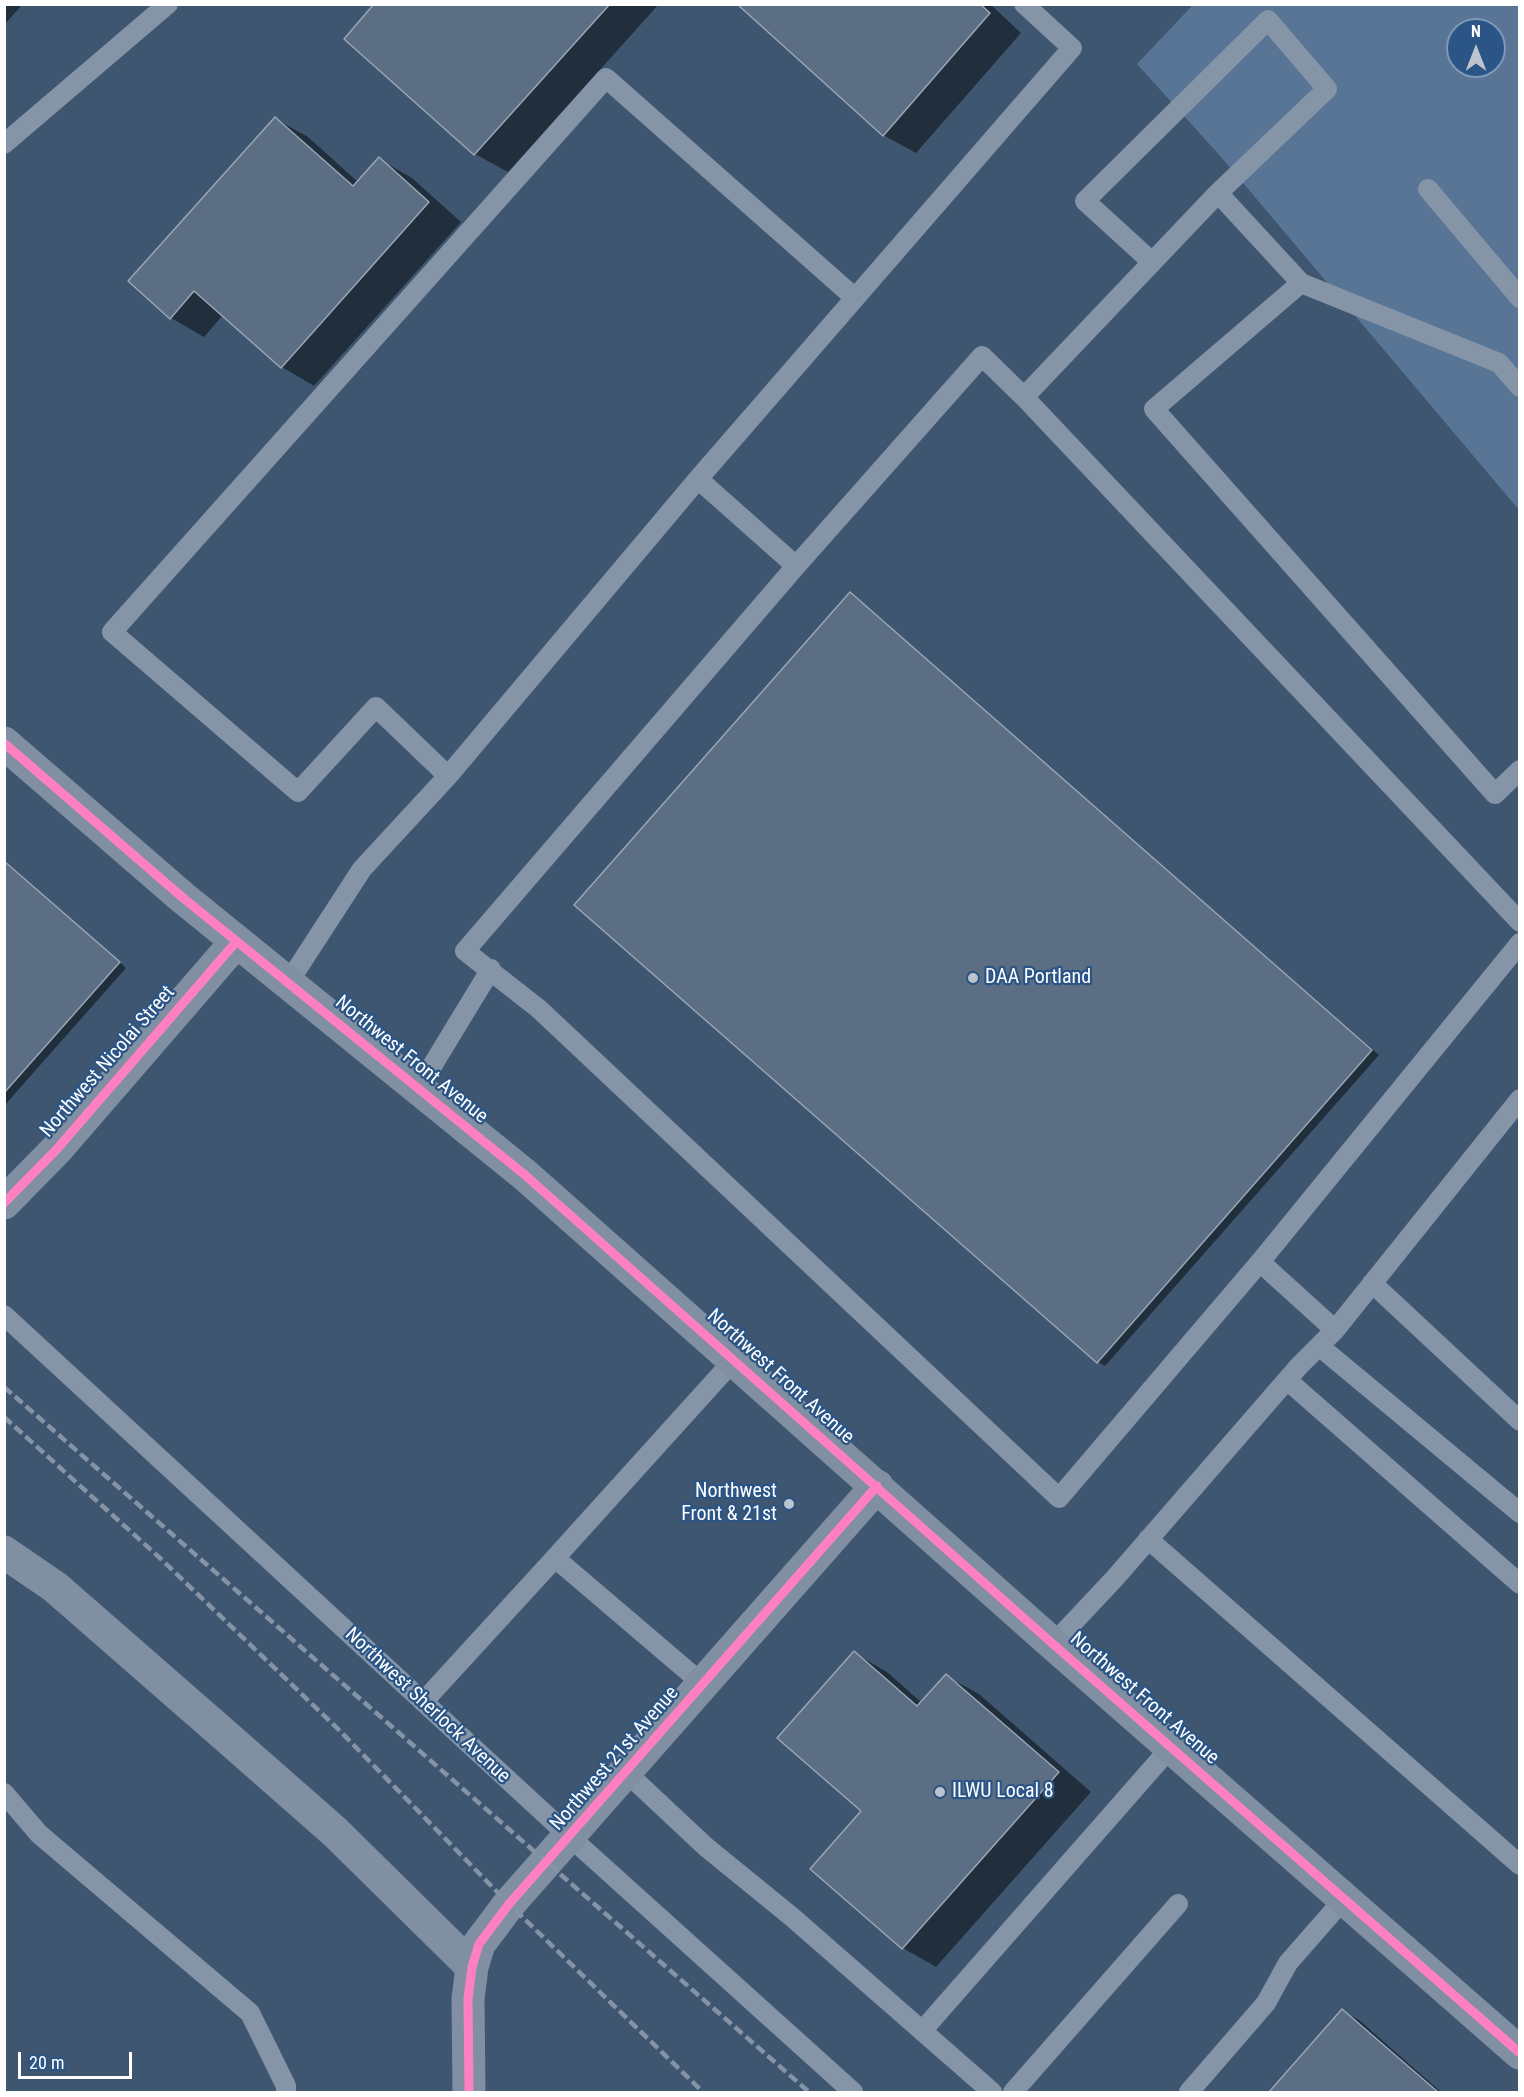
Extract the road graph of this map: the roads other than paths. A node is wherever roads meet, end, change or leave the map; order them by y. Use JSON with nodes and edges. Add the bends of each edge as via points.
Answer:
{"nodes":[{"id":1,"x":168,"y":4,"type":"edge"},
{"id":2,"x":1024,"y":4,"type":"edge"},
{"id":3,"x":4,"y":144,"type":"edge"},
{"id":4,"x":1428,"y":189,"type":"dead end"},
{"id":5,"x":1218,"y":193,"type":"junction"},
{"id":6,"x":1152,"y":262,"type":"junction"},
{"id":7,"x":1301,"y":283,"type":"junction"},
{"id":8,"x":855,"y":298,"type":"junction"},
{"id":9,"x":1520,"y":298,"type":"edge"},
{"id":10,"x":1520,"y":387,"type":"edge"},
{"id":11,"x":1024,"y":397,"type":"junction"},
{"id":12,"x":698,"y":479,"type":"junction"},
{"id":13,"x":796,"y":566,"type":"junction"},
{"id":14,"x":4,"y":742,"type":"edge"},
{"id":15,"x":1520,"y":770,"type":"edge"},
{"id":16,"x":448,"y":776,"type":"junction"},
{"id":17,"x":1520,"y":922,"type":"edge"},
{"id":18,"x":236,"y":942,"type":"junction"},
{"id":19,"x":1520,"y":943,"type":"edge"},
{"id":20,"x":491,"y":969,"type":"junction"},
{"id":21,"x":288,"y":983,"type":"junction"},
{"id":22,"x":418,"y":1089,"type":"junction"},
{"id":23,"x":1520,"y":1099,"type":"edge"},
{"id":24,"x":4,"y":1203,"type":"edge"},
{"id":25,"x":1260,"y":1262,"type":"junction"},
{"id":26,"x":1372,"y":1282,"type":"junction"},
{"id":27,"x":4,"y":1315,"type":"edge"},
{"id":28,"x":1335,"y":1329,"type":"junction"},
{"id":29,"x":1319,"y":1346,"type":"junction"},
{"id":30,"x":734,"y":1360,"type":"junction"},
{"id":31,"x":1287,"y":1380,"type":"junction"},
{"id":32,"x":1520,"y":1421,"type":"edge"},
{"id":33,"x":877,"y":1486,"type":"junction"},
{"id":34,"x":1520,"y":1513,"type":"edge"},
{"id":35,"x":1148,"y":1539,"type":"junction"},
{"id":36,"x":4,"y":1552,"type":"edge"},
{"id":37,"x":555,"y":1558,"type":"junction"},
{"id":38,"x":1520,"y":1584,"type":"edge"},
{"id":39,"x":1053,"y":1644,"type":"junction"},
{"id":40,"x":704,"y":1685,"type":"junction"},
{"id":41,"x":423,"y":1702,"type":"junction"},
{"id":42,"x":1171,"y":1747,"type":"junction"},
{"id":43,"x":627,"y":1773,"type":"junction"},
{"id":44,"x":4,"y":1793,"type":"edge"},
{"id":45,"x":570,"y":1838,"type":"junction"},
{"id":46,"x":1520,"y":1865,"type":"edge"},
{"id":47,"x":1344,"y":1899,"type":"junction"},
{"id":48,"x":1178,"y":1904,"type":"dead end"},
{"id":49,"x":472,"y":1967,"type":"junction"},
{"id":50,"x":922,"y":2031,"type":"junction"},
{"id":51,"x":1520,"y":2053,"type":"edge"},
{"id":52,"x":286,"y":2092,"type":"edge"},
{"id":53,"x":469,"y":2092,"type":"edge"},
{"id":54,"x":853,"y":2092,"type":"edge"},
{"id":55,"x":992,"y":2092,"type":"edge"},
{"id":56,"x":1013,"y":2092,"type":"edge"},
{"id":57,"x":1190,"y":2092,"type":"edge"}],
"edges":[{"from":1,"to":3,"type":"lane"},
{"from":2,"to":8,"type":"lane","via":[[1072,48]]},
{"from":4,"to":9,"type":"lane"},
{"from":5,"to":6,"type":"lane"},
{"from":5,"to":6,"type":"lane","via":[[1327,89],[1268,20],[1085,201]]},
{"from":5,"to":7,"type":"lane"},
{"from":6,"to":11,"type":"lane"},
{"from":7,"to":10,"type":"lane","via":[[1499,363]]},
{"from":7,"to":15,"type":"lane","via":[[1154,409],[1495,794]]},
{"from":8,"to":12,"type":"lane"},
{"from":8,"to":16,"type":"lane","via":[[606,78],[111,632],[298,792],[376,707]]},
{"from":11,"to":13,"type":"lane","via":[[982,356]]},
{"from":11,"to":17,"type":"lane"},
{"from":12,"to":13,"type":"lane"},
{"from":12,"to":16,"type":"lane"},
{"from":13,"to":20,"type":"lane","via":[[465,951]]},
{"from":14,"to":18,"type":"main road","name":"Northwest Front Avenue"},
{"from":16,"to":21,"type":"lane","via":[[362,869]]},
{"from":18,"to":21,"type":"main road","name":"Northwest Front Avenue"},
{"from":18,"to":24,"type":"main road","name":"Northwest Nicolai Street","via":[[57,1149]]},
{"from":19,"to":25,"type":"lane"},
{"from":20,"to":22,"type":"lane"},
{"from":20,"to":25,"type":"lane","via":[[548,1017],[1059,1498]]},
{"from":21,"to":22,"type":"main road","name":"Northwest Front Avenue"},
{"from":22,"to":30,"type":"main road","name":"Northwest Front Avenue","via":[[525,1175]]},
{"from":23,"to":26,"type":"lane"},
{"from":25,"to":28,"type":"lane"},
{"from":26,"to":28,"type":"lane"},
{"from":26,"to":32,"type":"lane"},
{"from":27,"to":41,"type":"lane","name":"Northwest Sherlock Avenue"},
{"from":28,"to":29,"type":"lane"},
{"from":29,"to":31,"type":"lane"},
{"from":29,"to":34,"type":"lane"},
{"from":30,"to":33,"type":"main road","name":"Northwest Front Avenue"},
{"from":30,"to":37,"type":"lane"},
{"from":31,"to":35,"type":"lane"},
{"from":31,"to":38,"type":"lane"},
{"from":33,"to":39,"type":"main road","name":"Northwest Front Avenue"},
{"from":33,"to":40,"type":"main road","name":"Northwest 21st Avenue"},
{"from":35,"to":39,"type":"lane"},
{"from":35,"to":46,"type":"lane"},
{"from":36,"to":49,"type":"main road","via":[[55,1587],[335,1832]]},
{"from":37,"to":40,"type":"lane"},
{"from":37,"to":41,"type":"lane"},
{"from":39,"to":42,"type":"main road","name":"Northwest Front Avenue"},
{"from":40,"to":43,"type":"main road","name":"Northwest 21st Avenue"},
{"from":41,"to":45,"type":"lane","name":"Northwest Sherlock Avenue"},
{"from":42,"to":47,"type":"main road","name":"Northwest Front Avenue"},
{"from":42,"to":50,"type":"lane"},
{"from":43,"to":45,"type":"main road","name":"Northwest 21st Avenue"},
{"from":43,"to":50,"type":"lane","via":[[706,1847]]},
{"from":44,"to":52,"type":"lane","via":[[39,1834],[250,2013]]},
{"from":45,"to":49,"type":"main road","name":"Northwest 21st Avenue","via":[[509,1904],[479,1944]]},
{"from":45,"to":54,"type":"lane","name":"Northwest Sherlock Avenue"},
{"from":47,"to":51,"type":"main road","name":"Northwest Front Avenue"},
{"from":47,"to":57,"type":"lane","via":[[1288,1963],[1266,2003]]},
{"from":48,"to":56,"type":"lane"},
{"from":49,"to":53,"type":"main road","name":"Northwest 21st Avenue"},
{"from":50,"to":55,"type":"lane"}]}
